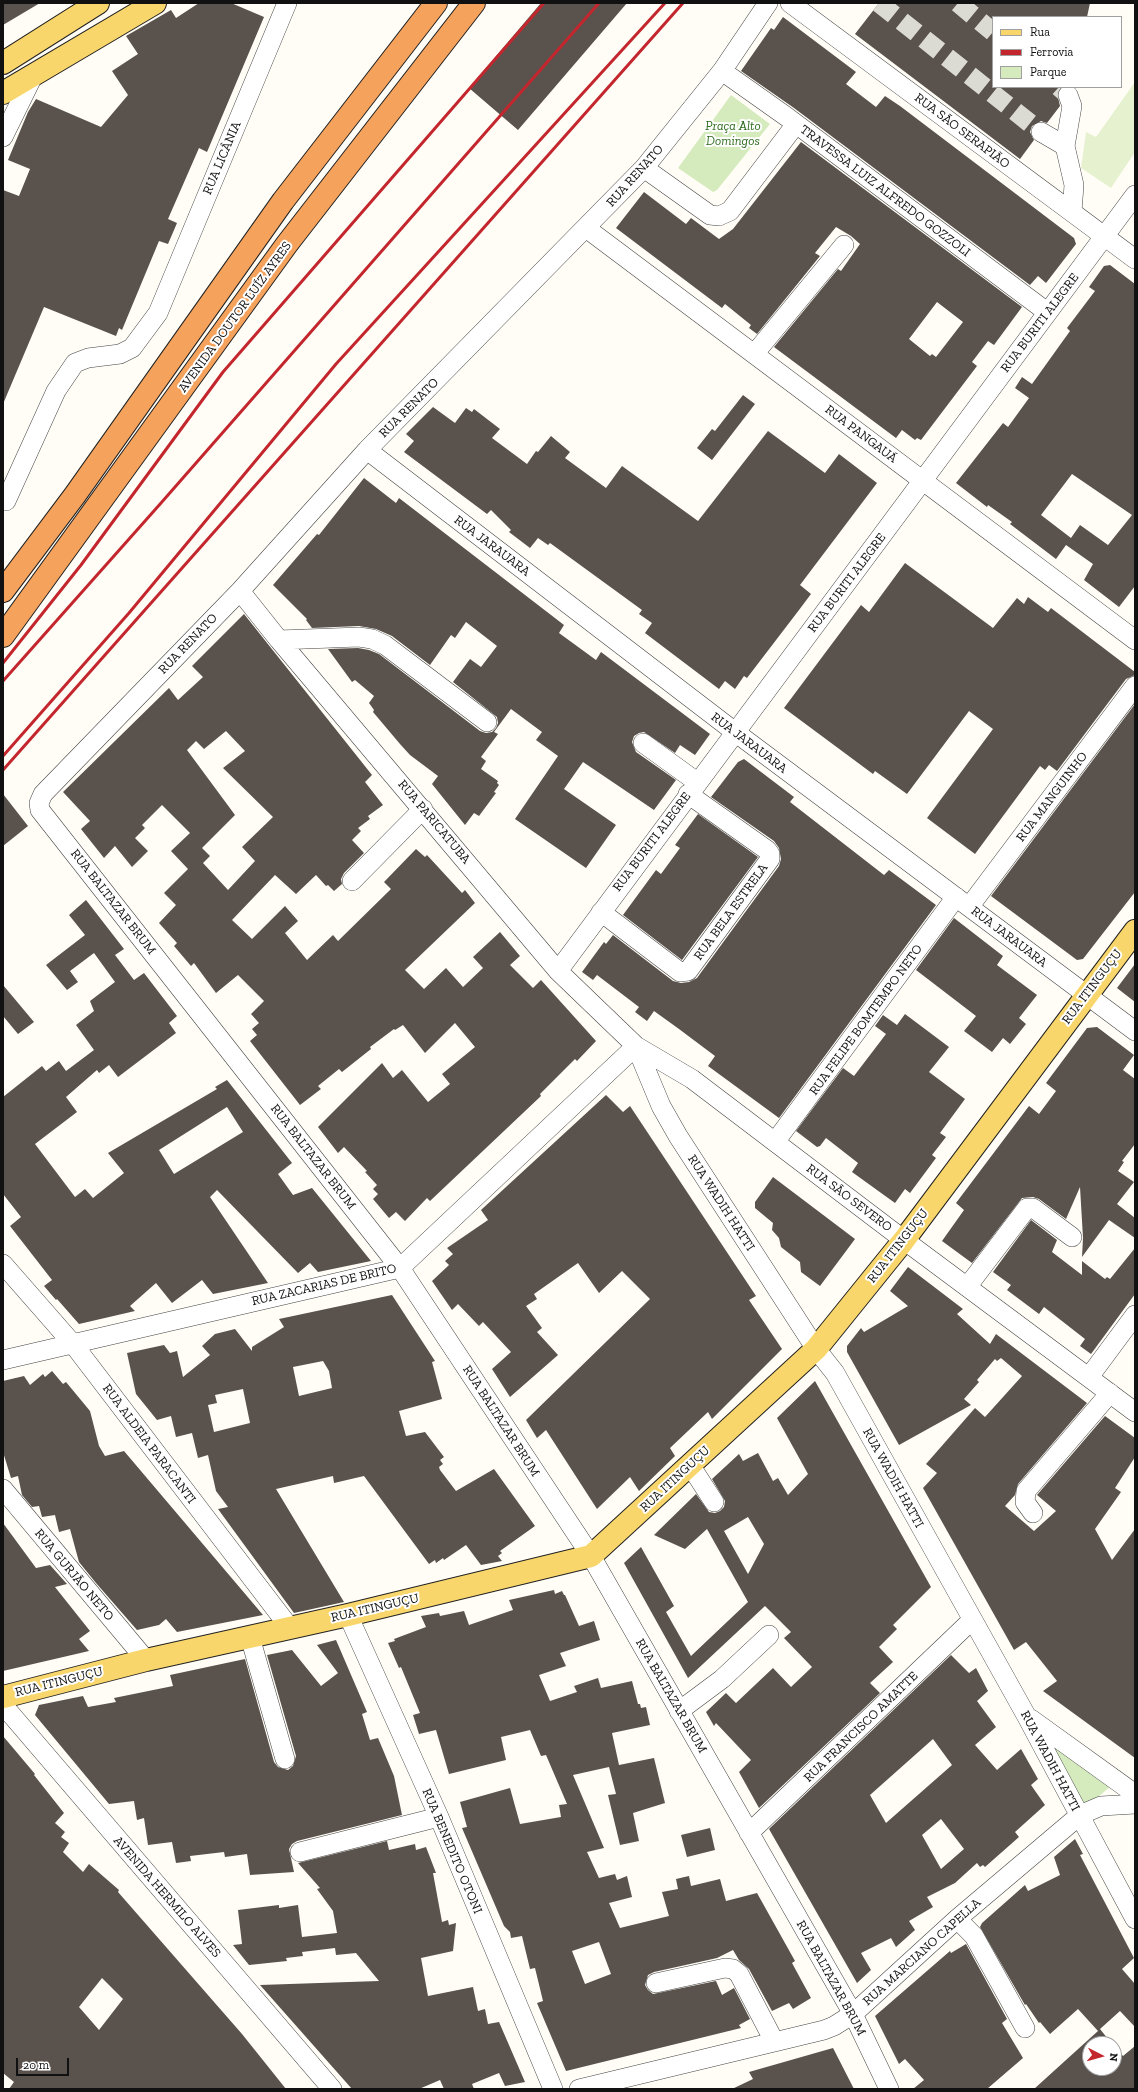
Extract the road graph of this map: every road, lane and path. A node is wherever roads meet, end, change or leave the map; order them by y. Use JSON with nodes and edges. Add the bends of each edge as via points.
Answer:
{"nodes":[{"id":1,"x":98,"y":3,"type":"edge"},
{"id":2,"x":155,"y":3,"type":"edge"},
{"id":3,"x":287,"y":3,"type":"edge"},
{"id":4,"x":436,"y":3,"type":"edge"},
{"id":5,"x":474,"y":3,"type":"edge"},
{"id":6,"x":768,"y":3,"type":"edge"},
{"id":7,"x":790,"y":3,"type":"edge"},
{"id":8,"x":3,"y":63,"type":"edge"},
{"id":9,"x":722,"y":71,"type":"junction"},
{"id":10,"x":34,"y":74,"type":"junction"},
{"id":11,"x":3,"y":93,"type":"edge"},
{"id":12,"x":1068,"y":95,"type":"tunnel mouth"},
{"id":13,"x":796,"y":124,"type":"junction"},
{"id":14,"x":1041,"y":132,"type":"tunnel mouth"},
{"id":15,"x":3,"y":137,"type":"edge"},
{"id":16,"x":1065,"y":146,"type":"junction"},
{"id":17,"x":644,"y":168,"type":"junction"},
{"id":18,"x":1135,"y":195,"type":"edge"},
{"id":19,"x":1072,"y":212,"type":"junction"},
{"id":20,"x":586,"y":228,"type":"junction"},
{"id":21,"x":1104,"y":236,"type":"junction"},
{"id":22,"x":844,"y":245,"type":"dead end"},
{"id":23,"x":1135,"y":258,"type":"edge"},
{"id":24,"x":1047,"y":312,"type":"junction"},
{"id":25,"x":755,"y":353,"type":"junction"},
{"id":26,"x":367,"y":450,"type":"junction"},
{"id":27,"x":923,"y":480,"type":"junction"},
{"id":28,"x":6,"y":501,"type":"dead end"},
{"id":29,"x":3,"y":591,"type":"edge"},
{"id":30,"x":240,"y":591,"type":"junction"},
{"id":31,"x":3,"y":636,"type":"edge"},
{"id":32,"x":279,"y":640,"type":"junction"},
{"id":33,"x":1135,"y":640,"type":"edge"},
{"id":34,"x":1135,"y":686,"type":"edge"},
{"id":35,"x":487,"y":722,"type":"dead end"},
{"id":36,"x":735,"y":732,"type":"junction"},
{"id":37,"x":643,"y":743,"type":"dead end"},
{"id":38,"x":692,"y":788,"type":"junction"},
{"id":39,"x":39,"y":803,"type":"joint"},
{"id":40,"x":423,"y":809,"type":"junction"},
{"id":41,"x":352,"y":881,"type":"dead end"},
{"id":42,"x":963,"y":902,"type":"junction"},
{"id":43,"x":601,"y":912,"type":"junction"},
{"id":44,"x":1135,"y":930,"type":"edge"},
{"id":45,"x":558,"y":970,"type":"junction"},
{"id":46,"x":1086,"y":994,"type":"junction"},
{"id":47,"x":1135,"y":1031,"type":"edge"},
{"id":48,"x":636,"y":1046,"type":"junction"},
{"id":49,"x":776,"y":1142,"type":"junction"},
{"id":50,"x":1072,"y":1237,"type":"dead end"},
{"id":51,"x":904,"y":1240,"type":"junction"},
{"id":52,"x":3,"y":1264,"type":"edge"},
{"id":53,"x":400,"y":1268,"type":"junction"},
{"id":54,"x":967,"y":1287,"type":"junction"},
{"id":55,"x":1135,"y":1315,"type":"edge"},
{"id":56,"x":73,"y":1344,"type":"junction"},
{"id":57,"x":816,"y":1349,"type":"junction"},
{"id":58,"x":3,"y":1360,"type":"edge"},
{"id":59,"x":1089,"y":1377,"type":"junction"},
{"id":60,"x":1110,"y":1393,"type":"junction"},
{"id":61,"x":1135,"y":1412,"type":"edge"},
{"id":62,"x":690,"y":1465,"type":"junction"},
{"id":63,"x":3,"y":1489,"type":"edge"},
{"id":64,"x":714,"y":1502,"type":"dead end"},
{"id":65,"x":1033,"y":1513,"type":"dead end"},
{"id":66,"x":591,"y":1556,"type":"junction"},
{"id":67,"x":348,"y":1615,"type":"junction"},
{"id":68,"x":972,"y":1620,"type":"junction"},
{"id":69,"x":290,"y":1628,"type":"junction"},
{"id":70,"x":769,"y":1635,"type":"dead end"},
{"id":71,"x":250,"y":1637,"type":"junction"},
{"id":72,"x":146,"y":1660,"type":"junction"},
{"id":73,"x":3,"y":1697,"type":"edge"},
{"id":74,"x":3,"y":1705,"type":"edge"},
{"id":75,"x":679,"y":1711,"type":"junction"},
{"id":76,"x":1027,"y":1717,"type":"junction"},
{"id":77,"x":285,"y":1759,"type":"dead end"},
{"id":78,"x":1135,"y":1794,"type":"edge"},
{"id":79,"x":1135,"y":1804,"type":"edge"},
{"id":80,"x":1080,"y":1814,"type":"junction"},
{"id":81,"x":439,"y":1817,"type":"junction"},
{"id":82,"x":749,"y":1833,"type":"junction"},
{"id":83,"x":300,"y":1852,"type":"dead end"},
{"id":84,"x":957,"y":1919,"type":"junction"},
{"id":85,"x":1135,"y":1919,"type":"edge"},
{"id":86,"x":656,"y":1983,"type":"dead end"},
{"id":87,"x":853,"y":2014,"type":"junction"},
{"id":88,"x":1025,"y":2028,"type":"dead end"},
{"id":89,"x":774,"y":2042,"type":"junction"},
{"id":90,"x":332,"y":2089,"type":"edge"},
{"id":91,"x":553,"y":2089,"type":"edge"},
{"id":92,"x":579,"y":2089,"type":"edge"},
{"id":93,"x":889,"y":2089,"type":"edge"}],
"edges":[{"from":1,"to":8,"type":"main road"},
{"from":2,"to":10,"type":"main road"},
{"from":3,"to":28,"type":"street","name":"RUA LICÂNIA","via":[[158,313],[132,348],[120,354],[88,358],[75,363],[56,391]]},
{"from":4,"to":29,"type":"highway","via":[[283,201]]},
{"from":5,"to":31,"type":"highway","name":"AVENIDA DOUTOR LUÍZ AYRES","via":[[287,244]]},
{"from":6,"to":9,"type":"street","name":"RUA RENATO"},
{"from":7,"to":19,"type":"street","name":"RUA SÃO SERAPIÃO"},
{"from":9,"to":13,"type":"street","name":"TRAVESSA LUIZ ALFREDO GOZZOLI"},
{"from":9,"to":17,"type":"street","name":"RUA RENATO"},
{"from":10,"to":11,"type":"main road"},
{"from":10,"to":15,"type":"street"},
{"from":12,"to":16,"type":"street","via":[[1072,106]]},
{"from":13,"to":17,"type":"street","via":[[730,211],[720,216],[710,215]]},
{"from":13,"to":24,"type":"street","name":"TRAVESSA LUIZ ALFREDO GOZZOLI"},
{"from":14,"to":16,"type":"street"},
{"from":16,"to":19,"type":"street","via":[[1074,186]]},
{"from":17,"to":20,"type":"street","name":"RUA RENATO"},
{"from":18,"to":21,"type":"street","name":"RUA BURITI ALEGRE"},
{"from":19,"to":21,"type":"street","name":"RUA SÃO SERAPIÃO"},
{"from":20,"to":25,"type":"street","name":"RUA PANGAUÁ"},
{"from":20,"to":26,"type":"street","name":"RUA RENATO"},
{"from":21,"to":23,"type":"street","name":"RUA SÃO SERAPIÃO"},
{"from":21,"to":24,"type":"street","name":"RUA BURITI ALEGRE"},
{"from":22,"to":25,"type":"street"},
{"from":24,"to":27,"type":"street","name":"RUA BURITI ALEGRE"},
{"from":25,"to":27,"type":"street","name":"RUA PANGAUÁ"},
{"from":26,"to":30,"type":"street","name":"RUA RENATO"},
{"from":26,"to":36,"type":"street","name":"RUA JARAUARA"},
{"from":27,"to":33,"type":"street","name":"RUA PANGAUÁ"},
{"from":27,"to":36,"type":"street","name":"RUA BURITI ALEGRE"},
{"from":30,"to":32,"type":"street","name":"RUA PARICATUBA"},
{"from":30,"to":39,"type":"street","name":"RUA RENATO","via":[[42,794]]},
{"from":32,"to":35,"type":"street","via":[[359,637],[372,639],[385,645]]},
{"from":32,"to":40,"type":"street","name":"RUA PARICATUBA"},
{"from":34,"to":42,"type":"street","name":"RUA MANGUINHO"},
{"from":36,"to":38,"type":"street","name":"RUA BURITI ALEGRE"},
{"from":36,"to":42,"type":"street","name":"RUA JARAUARA"},
{"from":37,"to":38,"type":"street"},
{"from":38,"to":43,"type":"street","name":"RUA BURITI ALEGRE"},
{"from":38,"to":43,"type":"street","name":"RUA BELA ESTRELA","via":[[767,850],[770,859],[688,971],[680,972]]},
{"from":39,"to":53,"type":"street","name":"RUA BALTAZAR BRUM","via":[[40,810]]},
{"from":40,"to":41,"type":"street"},
{"from":40,"to":45,"type":"street","name":"RUA PARICATUBA"},
{"from":42,"to":46,"type":"street","name":"RUA JARAUARA"},
{"from":42,"to":49,"type":"street","name":"RUA FELIPE BOMTEMPO NETO"},
{"from":43,"to":45,"type":"street","name":"RUA BURITI ALEGRE"},
{"from":44,"to":46,"type":"main road","name":"RUA ITINGUÇU"},
{"from":45,"to":48,"type":"street","name":"RUA PARICATUBA"},
{"from":46,"to":47,"type":"street","name":"RUA JARAUARA"},
{"from":46,"to":51,"type":"main road","name":"RUA ITINGUÇU"},
{"from":48,"to":49,"type":"street","name":"RUA SÃO SEVERO","via":[[692,1079]]},
{"from":48,"to":53,"type":"street","name":"RUA ZACARIAS DE BRITO"},
{"from":48,"to":57,"type":"street","name":"RUA WADIH HATTI","via":[[661,1106],[678,1136]]},
{"from":49,"to":51,"type":"street","name":"RUA SÃO SEVERO"},
{"from":50,"to":54,"type":"street","via":[[1033,1208],[1026,1208]]},
{"from":51,"to":54,"type":"street","name":"RUA SÃO SEVERO"},
{"from":51,"to":57,"type":"main road","name":"RUA ITINGUÇU"},
{"from":52,"to":56,"type":"street","name":"RUA ALDEIA PARACANTI"},
{"from":53,"to":56,"type":"street","name":"RUA ZACARIAS DE BRITO"},
{"from":53,"to":66,"type":"street","name":"RUA BALTAZAR BRUM"},
{"from":54,"to":59,"type":"street","name":"RUA SÃO SEVERO"},
{"from":55,"to":59,"type":"street"},
{"from":56,"to":58,"type":"street","name":"RUA ZACARIAS DE BRITO"},
{"from":56,"to":69,"type":"street","name":"RUA ALDEIA PARACANTI"},
{"from":57,"to":62,"type":"main road","name":"RUA ITINGUÇU"},
{"from":57,"to":68,"type":"street","name":"RUA WADIH HATTI","via":[[835,1373]]},
{"from":59,"to":60,"type":"street","name":"RUA SÃO SEVERO"},
{"from":60,"to":61,"type":"street","name":"RUA SÃO SEVERO"},
{"from":60,"to":65,"type":"street","via":[[1026,1491],[1025,1502]]},
{"from":62,"to":64,"type":"street"},
{"from":62,"to":66,"type":"main road","name":"RUA ITINGUÇU"},
{"from":63,"to":72,"type":"street","name":"RUA GURJÃO NETO"},
{"from":66,"to":67,"type":"main road","name":"RUA ITINGUÇU"},
{"from":66,"to":75,"type":"street","name":"RUA BALTAZAR BRUM"},
{"from":67,"to":69,"type":"main road","name":"RUA ITINGUÇU"},
{"from":67,"to":81,"type":"street","name":"RUA BENEDITO OTONI"},
{"from":68,"to":76,"type":"street","name":"RUA WADIH HATTI"},
{"from":68,"to":82,"type":"street","name":"RUA FRANCISCO AMATTE"},
{"from":69,"to":71,"type":"main road","name":"RUA ITINGUÇU"},
{"from":70,"to":75,"type":"street","via":[[722,1679]]},
{"from":71,"to":72,"type":"main road","name":"RUA ITINGUÇU"},
{"from":71,"to":77,"type":"street"},
{"from":72,"to":73,"type":"main road","name":"RUA ITINGUÇU"},
{"from":74,"to":90,"type":"street","name":"AVENIDA HERMILO ALVES"},
{"from":75,"to":82,"type":"street","name":"RUA BALTAZAR BRUM"},
{"from":76,"to":78,"type":"street"},
{"from":76,"to":80,"type":"street","name":"RUA WADIH HATTI"},
{"from":79,"to":80,"type":"street","name":"RUA MARCIANO CAPELLA","via":[[1101,1806]]},
{"from":80,"to":84,"type":"street","name":"RUA MARCIANO CAPELLA"},
{"from":80,"to":85,"type":"street","name":"RUA WADIH HATTI"},
{"from":81,"to":83,"type":"street"},
{"from":81,"to":91,"type":"street","name":"RUA BENEDITO OTONI"},
{"from":82,"to":87,"type":"street","name":"RUA BALTAZAR BRUM"},
{"from":84,"to":87,"type":"street","name":"RUA MARCIANO CAPELLA"},
{"from":84,"to":88,"type":"street","via":[[974,1936]]},
{"from":86,"to":89,"type":"street","via":[[725,1968],[733,1969],[739,1974]]},
{"from":87,"to":89,"type":"street","name":"RUA MARCIANO CAPELLA","via":[[824,2030]]},
{"from":87,"to":93,"type":"street","name":"RUA BALTAZAR BRUM"},
{"from":89,"to":92,"type":"street","name":"RUA MARCIANO CAPELLA"}]}
